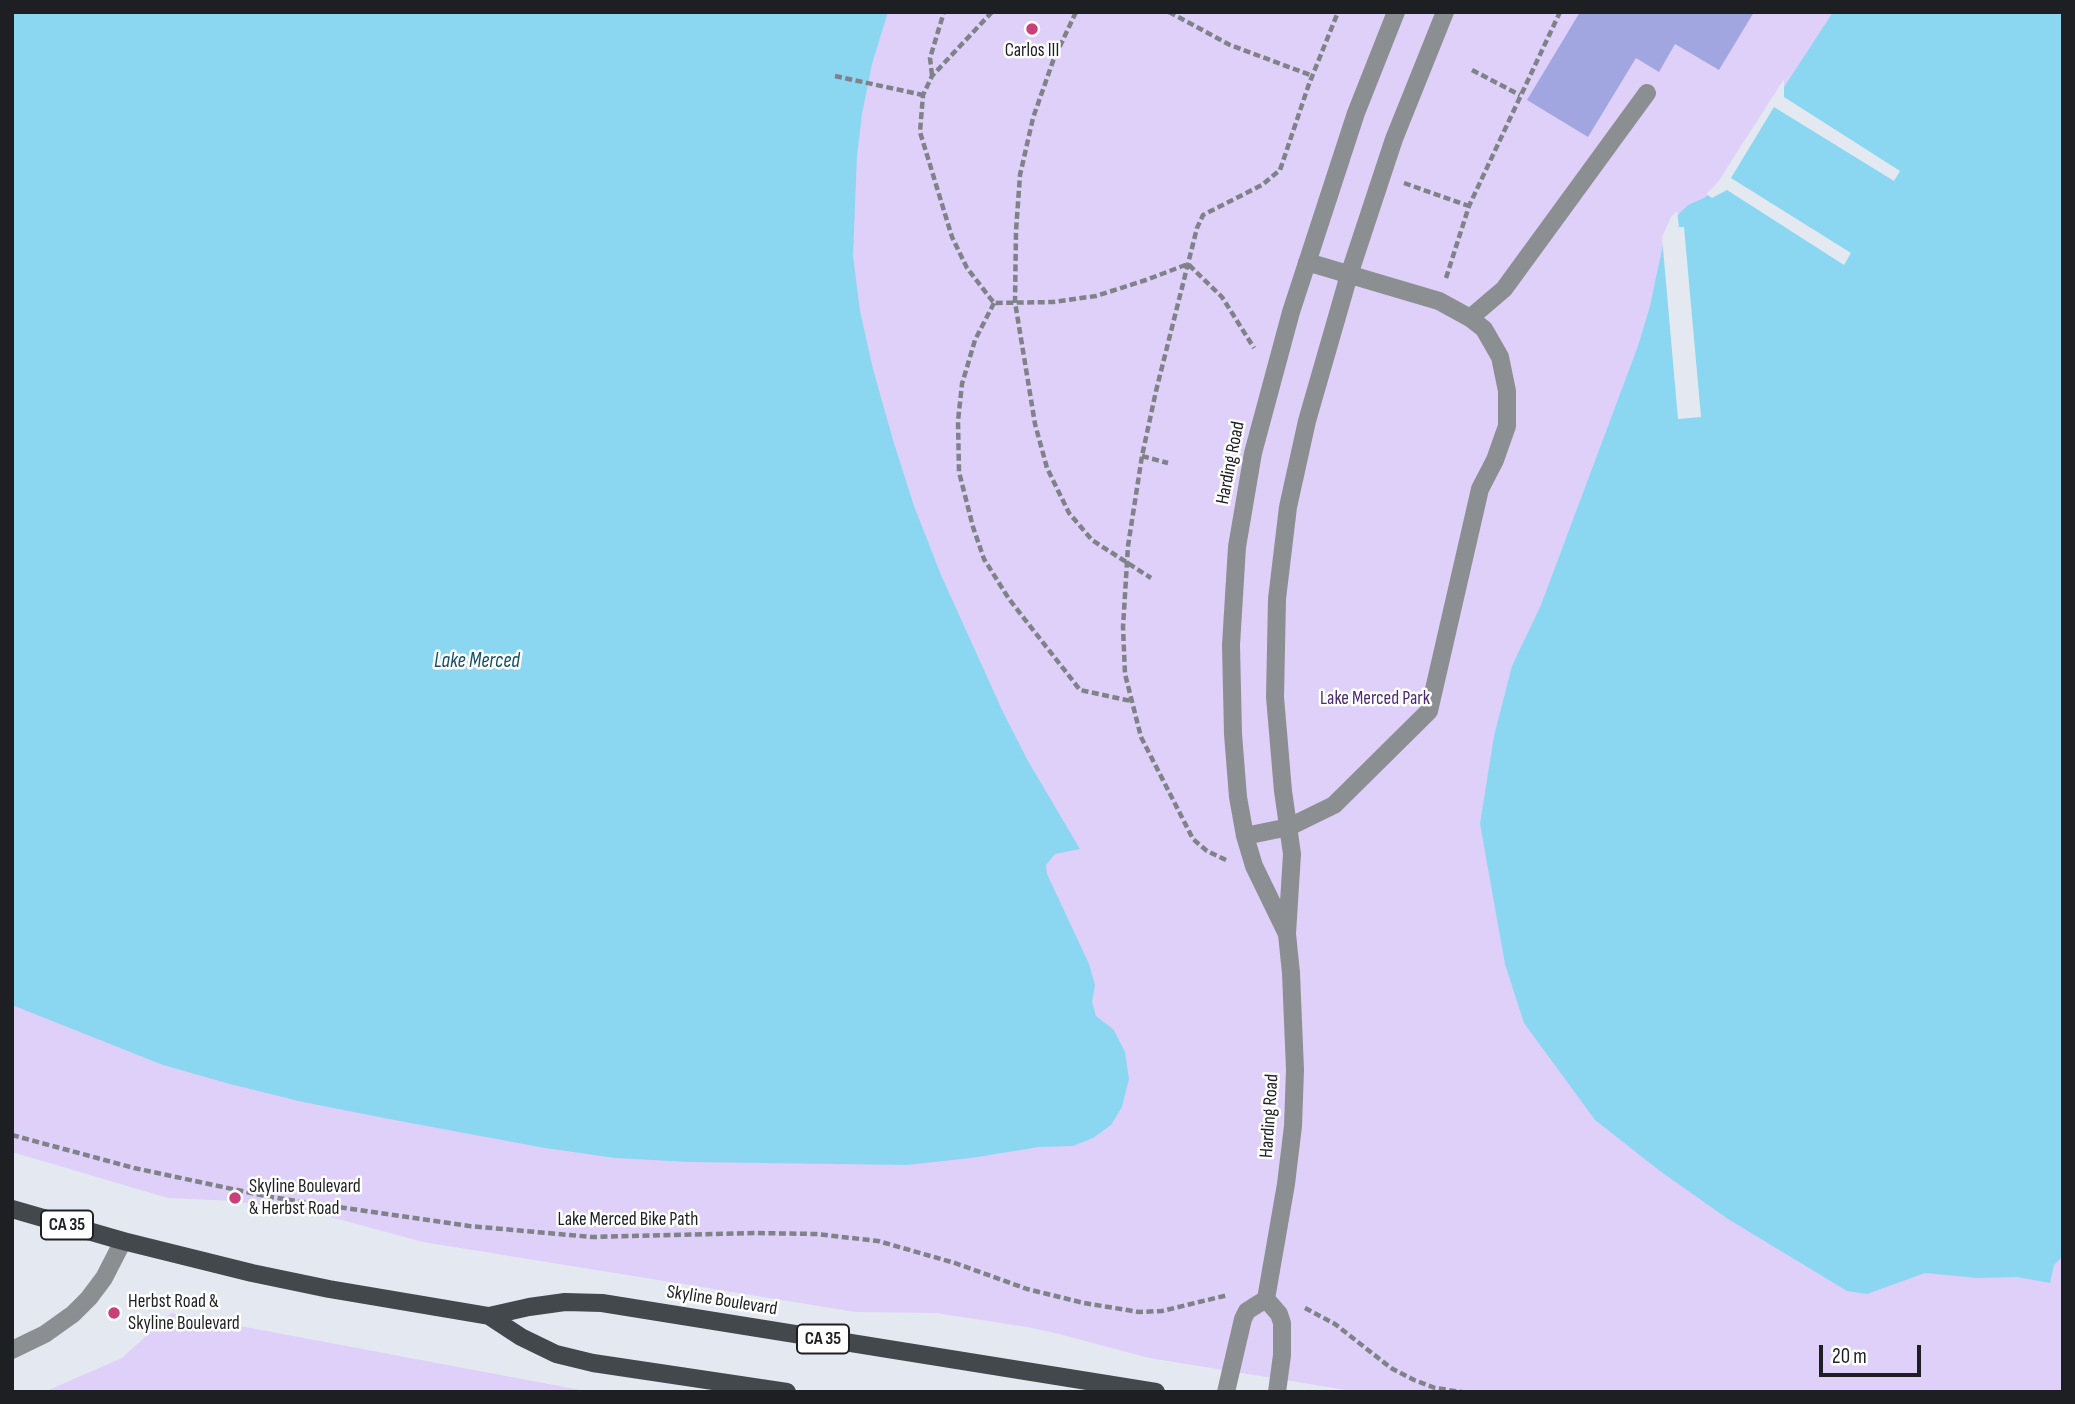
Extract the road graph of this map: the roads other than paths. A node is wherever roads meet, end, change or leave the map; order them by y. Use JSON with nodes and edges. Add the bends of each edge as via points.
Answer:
{"nodes":[{"id":1,"x":1396,"y":12,"type":"edge"},
{"id":2,"x":1446,"y":12,"type":"edge"},
{"id":3,"x":1647,"y":93,"type":"dead end"},
{"id":4,"x":1307,"y":262,"type":"junction"},
{"id":5,"x":1349,"y":275,"type":"junction"},
{"id":6,"x":1470,"y":318,"type":"junction"},
{"id":7,"x":1289,"y":827,"type":"junction"},
{"id":8,"x":1245,"y":836,"type":"junction"},
{"id":9,"x":1287,"y":934,"type":"junction"},
{"id":10,"x":12,"y":1209,"type":"edge"},
{"id":11,"x":123,"y":1241,"type":"junction"},
{"id":12,"x":1266,"y":1299,"type":"junction"},
{"id":13,"x":489,"y":1316,"type":"junction"},
{"id":14,"x":12,"y":1350,"type":"edge"},
{"id":15,"x":787,"y":1392,"type":"edge"},
{"id":16,"x":1156,"y":1392,"type":"edge"},
{"id":17,"x":1226,"y":1392,"type":"edge"},
{"id":18,"x":1277,"y":1392,"type":"edge"}],
"edges":[{"from":1,"to":4,"type":"street","name":"Harding Road","via":[[1356,113]]},
{"from":2,"to":5,"type":"street","name":"Harding Road","via":[[1394,139]]},
{"from":3,"to":6,"type":"street","via":[[1504,289]]},
{"from":4,"to":5,"type":"street"},
{"from":4,"to":8,"type":"street","name":"Harding Road","via":[[1263,409],[1244,499],[1232,596],[1233,734]]},
{"from":5,"to":6,"type":"street","via":[[1439,301]]},
{"from":5,"to":7,"type":"street","name":"Harding Road","via":[[1302,440],[1288,506],[1277,599],[1275,697]]},
{"from":6,"to":7,"type":"street","via":[[1484,329],[1500,358],[1507,391],[1507,426],[1480,489],[1429,711],[1334,805]]},
{"from":7,"to":8,"type":"street"},
{"from":7,"to":9,"type":"street","name":"Harding Road","via":[[1292,879]]},
{"from":8,"to":9,"type":"street","name":"Harding Road","via":[[1254,866]]},
{"from":9,"to":12,"type":"street","name":"Harding Road","via":[[1294,1019],[1293,1126]]},
{"from":10,"to":11,"type":"main road","name":"Skyline Boulevard","number":"CA 35"},
{"from":11,"to":13,"type":"main road","name":"Skyline Boulevard","number":"CA 35","via":[[303,1283]]},
{"from":11,"to":14,"type":"street","via":[[104,1278],[73,1314]]},
{"from":12,"to":17,"type":"street","via":[[1243,1319]]},
{"from":12,"to":18,"type":"street","via":[[1282,1323]]},
{"from":13,"to":15,"type":"main road","name":"Skyline Boulevard","number":"CA 35","via":[[556,1354]]},
{"from":13,"to":16,"type":"main road","name":"Skyline Boulevard","number":"CA 35","via":[[565,1302],[602,1304]]}]}
